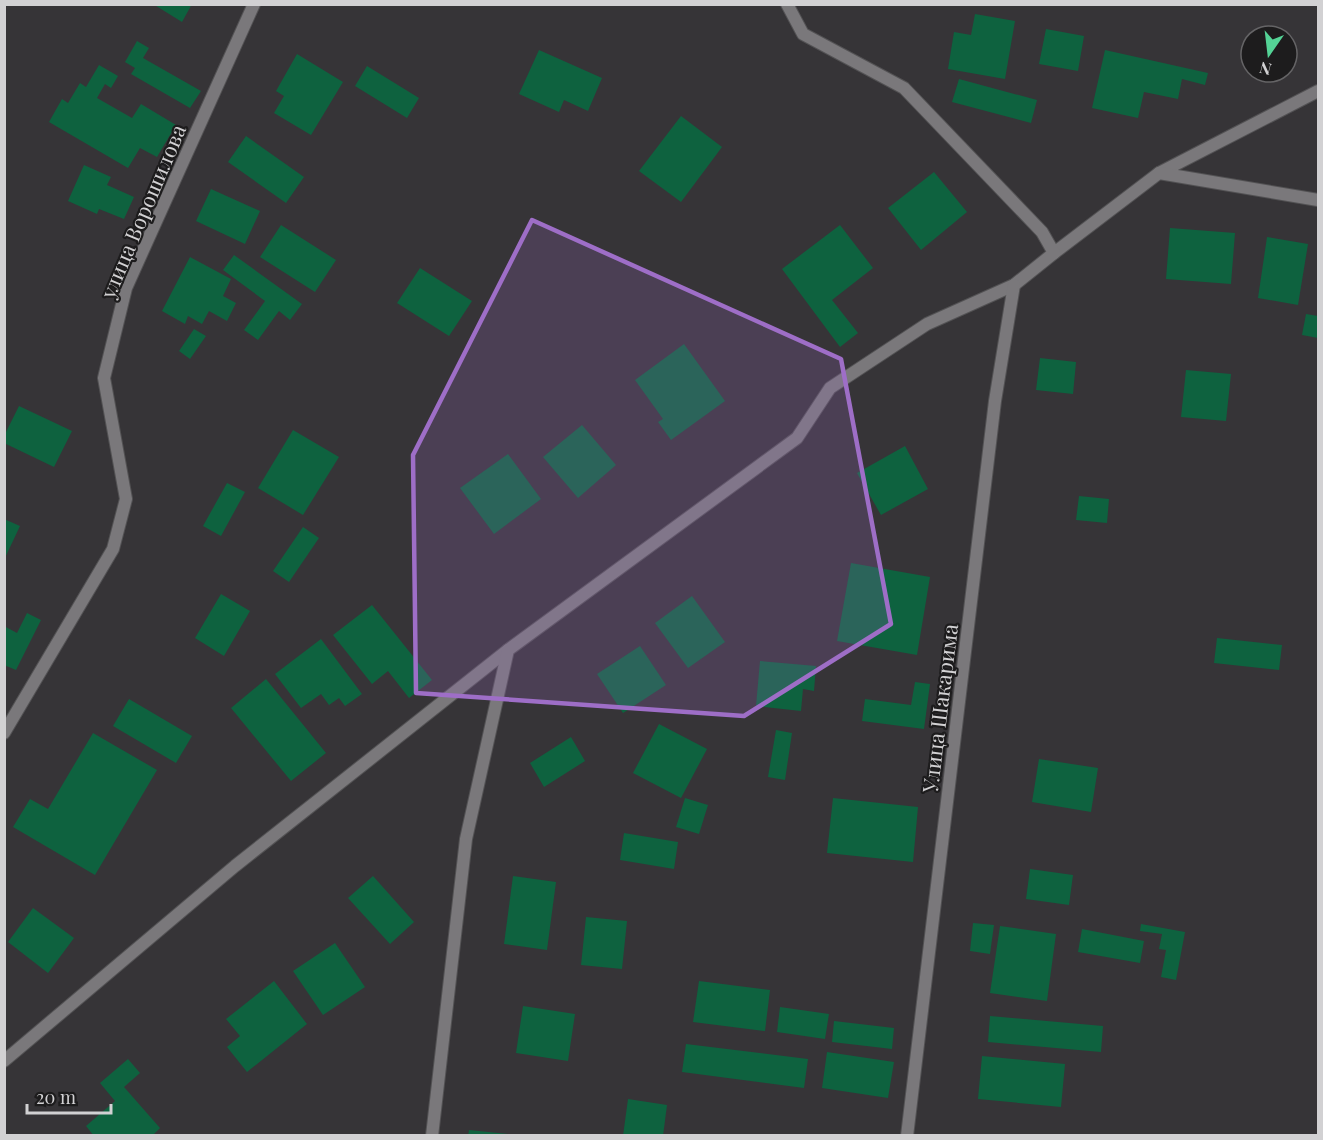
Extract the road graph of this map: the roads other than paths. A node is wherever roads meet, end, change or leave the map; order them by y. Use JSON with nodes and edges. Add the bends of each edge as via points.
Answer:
{"nodes":[{"id":1,"x":254,"y":4,"type":"edge"},
{"id":2,"x":787,"y":4,"type":"edge"},
{"id":3,"x":1318,"y":91,"type":"edge"},
{"id":4,"x":1159,"y":173,"type":"junction"},
{"id":5,"x":1318,"y":200,"type":"edge"},
{"id":6,"x":1054,"y":253,"type":"junction"},
{"id":7,"x":1014,"y":285,"type":"junction"},
{"id":8,"x":508,"y":650,"type":"junction"},
{"id":9,"x":4,"y":734,"type":"edge"},
{"id":10,"x":4,"y":1061,"type":"edge"},
{"id":11,"x":432,"y":1136,"type":"edge"},
{"id":12,"x":907,"y":1136,"type":"edge"}],
"edges":[{"from":1,"to":9,"type":"street","name":"улица Ворошилова","via":[[126,288],[104,378],[126,499],[113,549]]},
{"from":2,"to":6,"type":"street","via":[[803,34],[904,88],[1042,232]]},
{"from":3,"to":4,"type":"street"},
{"from":4,"to":5,"type":"street"},
{"from":4,"to":6,"type":"street"},
{"from":6,"to":7,"type":"street"},
{"from":7,"to":8,"type":"street","via":[[927,324],[830,388],[797,438]]},
{"from":7,"to":12,"type":"street","name":"Улица Шакарима","via":[[994,413]]},
{"from":8,"to":10,"type":"street","via":[[235,866]]},
{"from":8,"to":11,"type":"street","via":[[466,839]]}]}
